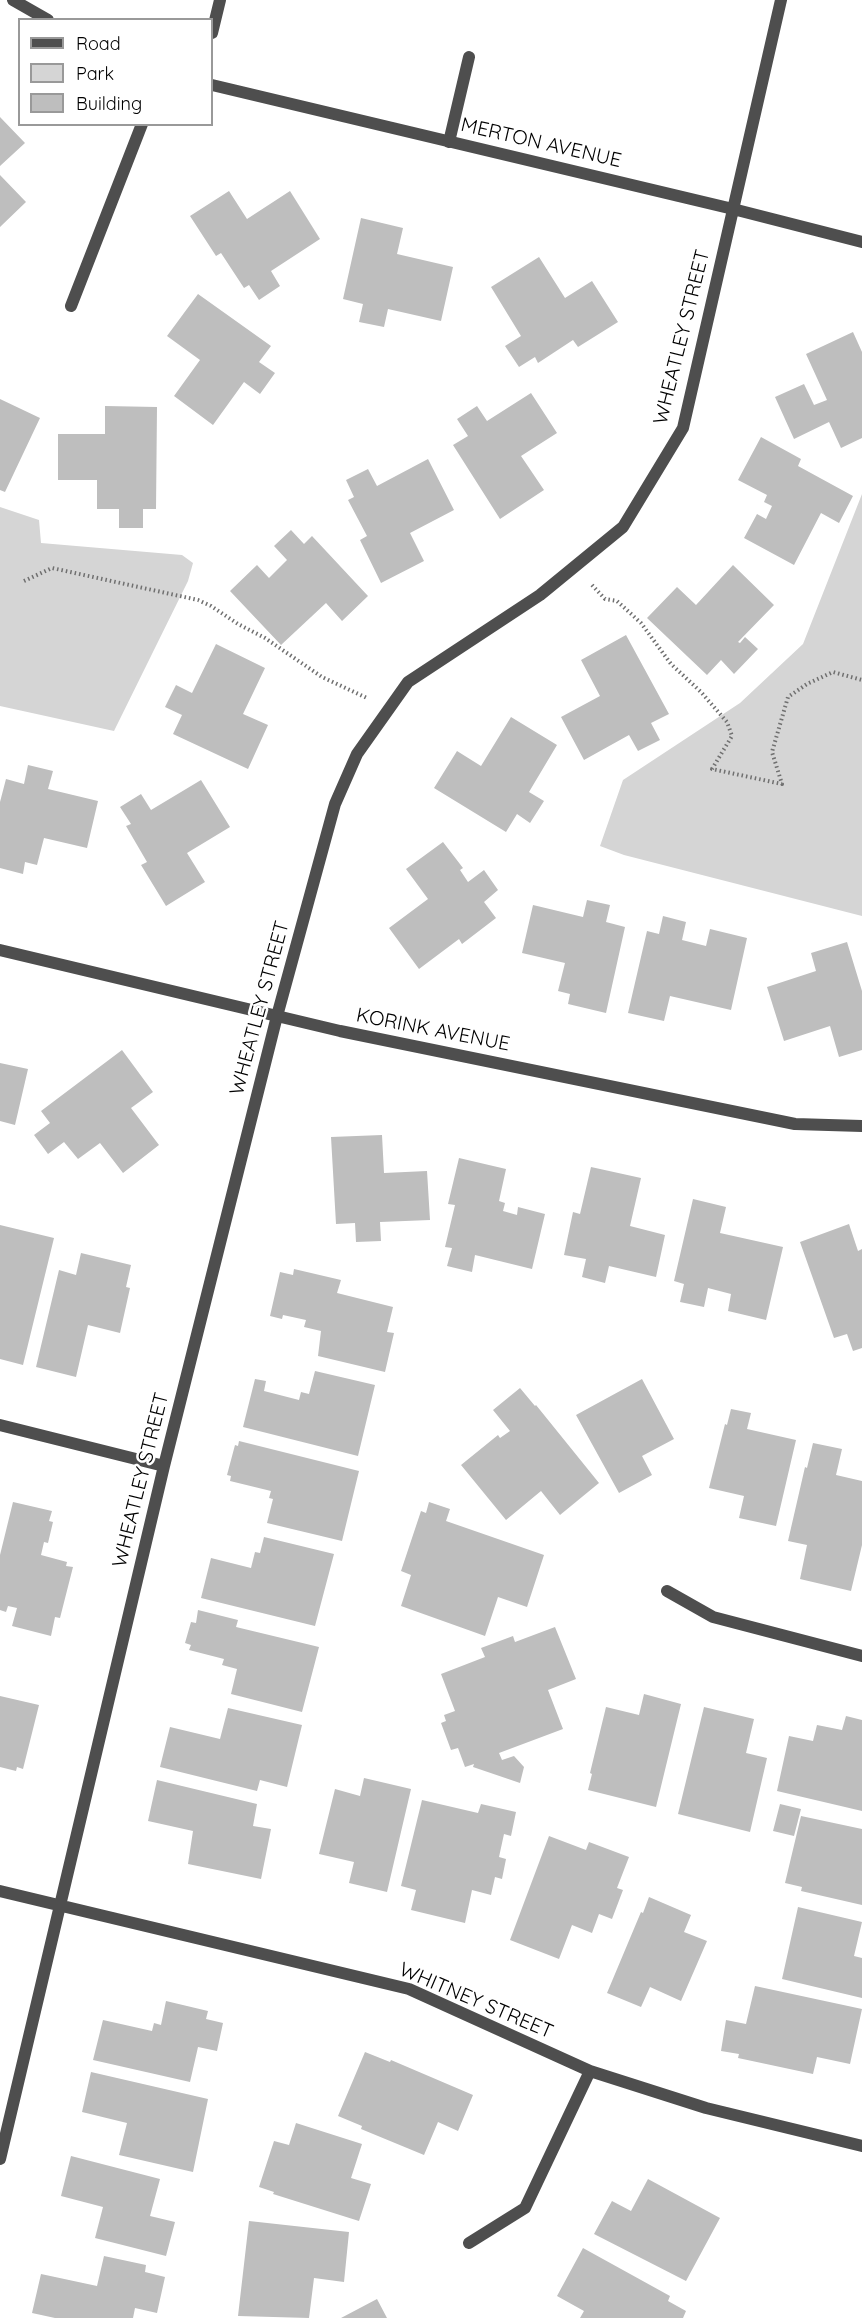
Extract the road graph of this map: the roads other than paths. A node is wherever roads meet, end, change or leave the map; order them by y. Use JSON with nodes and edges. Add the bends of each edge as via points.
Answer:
{"nodes":[{"id":1,"x":13,"y":0,"type":"edge"},
{"id":2,"x":220,"y":0,"type":"edge"},
{"id":3,"x":781,"y":0,"type":"edge"},
{"id":4,"x":44,"y":18,"type":"edge"},
{"id":5,"x":213,"y":29,"type":"edge"},
{"id":6,"x":469,"y":57,"type":"dead end"},
{"id":7,"x":213,"y":85,"type":"edge"},
{"id":8,"x":141,"y":126,"type":"edge"},
{"id":9,"x":449,"y":142,"type":"junction"},
{"id":10,"x":733,"y":209,"type":"junction"},
{"id":11,"x":862,"y":242,"type":"edge"},
{"id":12,"x":72,"y":306,"type":"dead end"},
{"id":13,"x":0,"y":950,"type":"edge"},
{"id":14,"x":277,"y":1016,"type":"junction"},
{"id":15,"x":862,"y":1126,"type":"edge"},
{"id":16,"x":0,"y":1425,"type":"edge"},
{"id":17,"x":164,"y":1466,"type":"junction"},
{"id":18,"x":667,"y":1591,"type":"dead end"},
{"id":19,"x":862,"y":1656,"type":"edge"},
{"id":20,"x":0,"y":1891,"type":"edge"},
{"id":21,"x":60,"y":1907,"type":"junction"},
{"id":22,"x":591,"y":2071,"type":"junction"},
{"id":23,"x":862,"y":2146,"type":"edge"},
{"id":24,"x":0,"y":2159,"type":"edge"},
{"id":25,"x":470,"y":2243,"type":"dead end"}],
"edges":[{"from":1,"to":4,"type":"street"},
{"from":2,"to":5,"type":"street"},
{"from":3,"to":10,"type":"street","name":"WHEATLEY STREET"},
{"from":6,"to":9,"type":"street"},
{"from":7,"to":9,"type":"street","name":"MERTON AVENUE"},
{"from":8,"to":12,"type":"street"},
{"from":9,"to":10,"type":"street","name":"MERTON AVENUE"},
{"from":10,"to":11,"type":"street","name":"MERTON AVENUE"},
{"from":10,"to":14,"type":"street","name":"WHEATLEY STREET","via":[[683,428],[623,527],[540,596],[408,682],[357,754],[335,804]]},
{"from":13,"to":14,"type":"street","name":"KORINK AVENUE"},
{"from":14,"to":15,"type":"street","name":"KORINK AVENUE","via":[[795,1124]]},
{"from":14,"to":17,"type":"street","name":"WHEATLEY STREET"},
{"from":16,"to":17,"type":"street"},
{"from":17,"to":21,"type":"street","name":"WHEATLEY STREET"},
{"from":18,"to":19,"type":"street","via":[[713,1617]]},
{"from":20,"to":21,"type":"street","name":"WHITNEY STREET"},
{"from":21,"to":22,"type":"street","name":"WHITNEY STREET","via":[[409,1989]]},
{"from":21,"to":24,"type":"street","name":"WHEATLEY STREET"},
{"from":22,"to":23,"type":"street","name":"WHITNEY STREET","via":[[706,2108]]},
{"from":22,"to":25,"type":"street","via":[[525,2208]]}]}
